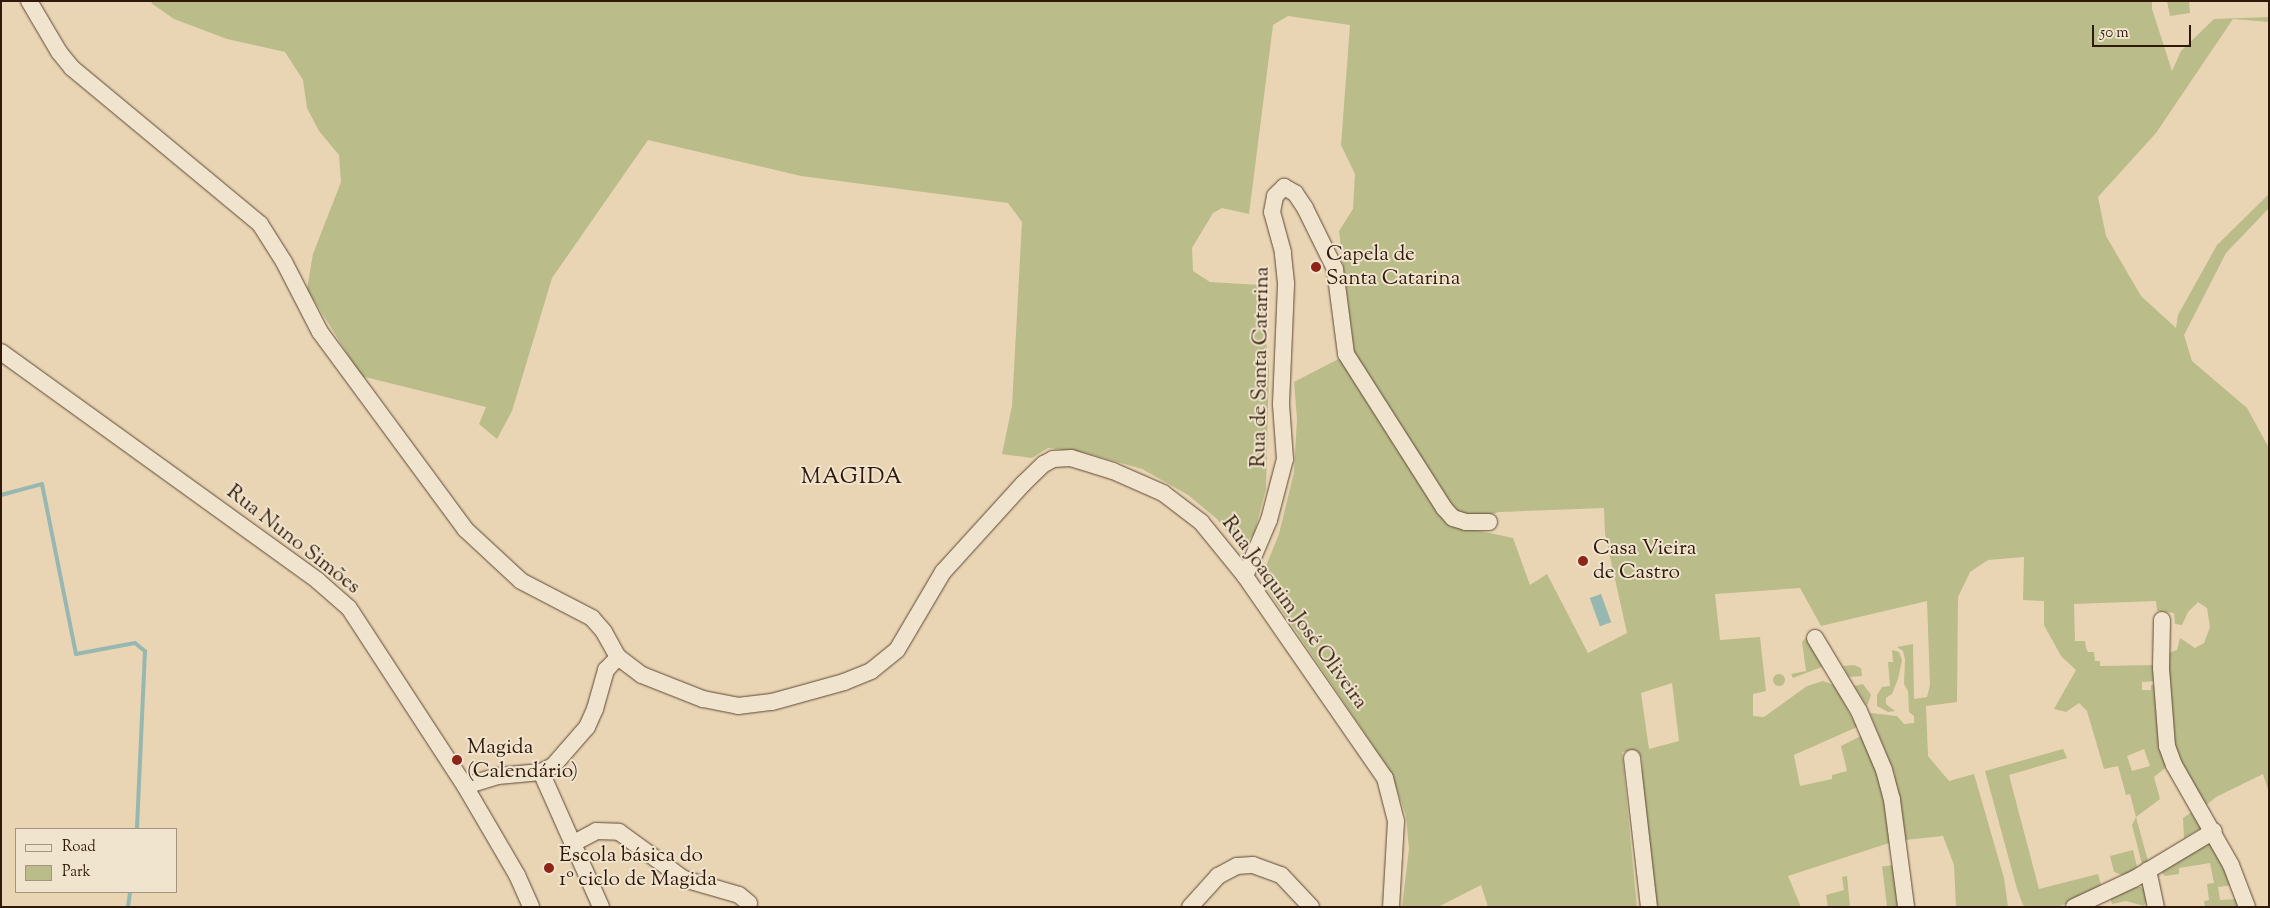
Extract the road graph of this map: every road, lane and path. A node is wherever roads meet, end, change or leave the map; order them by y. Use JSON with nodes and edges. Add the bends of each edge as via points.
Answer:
{"nodes":[{"id":1,"x":29,"y":1,"type":"edge"},
{"id":2,"x":1,"y":352,"type":"edge"},
{"id":3,"x":1489,"y":522,"type":"dead end"},
{"id":4,"x":1245,"y":576,"type":"junction"},
{"id":5,"x":2162,"y":620,"type":"dead end"},
{"id":6,"x":1815,"y":638,"type":"dead end"},
{"id":7,"x":618,"y":658,"type":"junction"},
{"id":8,"x":1632,"y":758,"type":"dead end"},
{"id":9,"x":541,"y":772,"type":"junction"},
{"id":10,"x":465,"y":786,"type":"junction"},
{"id":11,"x":2214,"y":831,"type":"junction"},
{"id":12,"x":572,"y":844,"type":"junction"},
{"id":13,"x":2148,"y":870,"type":"junction"},
{"id":14,"x":749,"y":903,"type":"dead end"},
{"id":15,"x":531,"y":907,"type":"edge"},
{"id":16,"x":601,"y":907,"type":"edge"},
{"id":17,"x":1190,"y":907,"type":"edge"},
{"id":18,"x":1311,"y":907,"type":"edge"},
{"id":19,"x":1390,"y":907,"type":"edge"},
{"id":20,"x":1649,"y":907,"type":"edge"},
{"id":21,"x":1906,"y":907,"type":"edge"},
{"id":22,"x":2074,"y":907,"type":"edge"},
{"id":23,"x":2156,"y":907,"type":"edge"},
{"id":24,"x":2247,"y":907,"type":"edge"}],
"edges":[{"from":1,"to":7,"type":"street","via":[[58,52],[72,68],[260,224],[284,262],[320,332],[465,529],[522,581],[592,618]]},
{"from":2,"to":10,"type":"street","name":"Rua Nuno Simões","via":[[335,594],[362,623]]},
{"from":3,"to":4,"type":"street","name":"Rua de Santa Catarina","via":[[1466,522],[1453,518],[1444,508],[1346,354],[1335,269],[1305,208],[1295,194],[1284,187],[1275,196],[1272,212],[1283,252],[1286,282],[1281,404],[1285,459],[1269,520]]},
{"from":4,"to":7,"type":"street","name":"Rua Joaquim José Oliveira","via":[[1201,522],[1163,493],[1113,471],[1062,458],[1044,464],[1034,472],[953,559],[897,650],[871,671],[772,702],[738,706],[703,700],[642,675]]},
{"from":4,"to":19,"type":"street","name":"Rua Joaquim José Oliveira","via":[[1385,778],[1396,822]]},
{"from":5,"to":11,"type":"street","via":[[2161,668],[2167,746],[2174,765]]},
{"from":6,"to":21,"type":"street","via":[[1859,711],[1884,770],[1894,809]]},
{"from":7,"to":9,"type":"street","via":[[606,670],[596,709],[587,727],[554,766]]},
{"from":8,"to":20,"type":"street"},
{"from":9,"to":10,"type":"street","via":[[505,775]]},
{"from":9,"to":12,"type":"street"},
{"from":10,"to":15,"type":"street","name":"Rua Nuno Simões"},
{"from":11,"to":13,"type":"street"},
{"from":11,"to":24,"type":"street"},
{"from":12,"to":14,"type":"street","via":[[596,831],[619,832],[684,879],[739,895]]},
{"from":12,"to":16,"type":"street"},
{"from":13,"to":22,"type":"street"},
{"from":13,"to":23,"type":"street"},
{"from":17,"to":18,"type":"street","via":[[1218,876],[1238,866],[1253,865],[1281,874]]}]}
